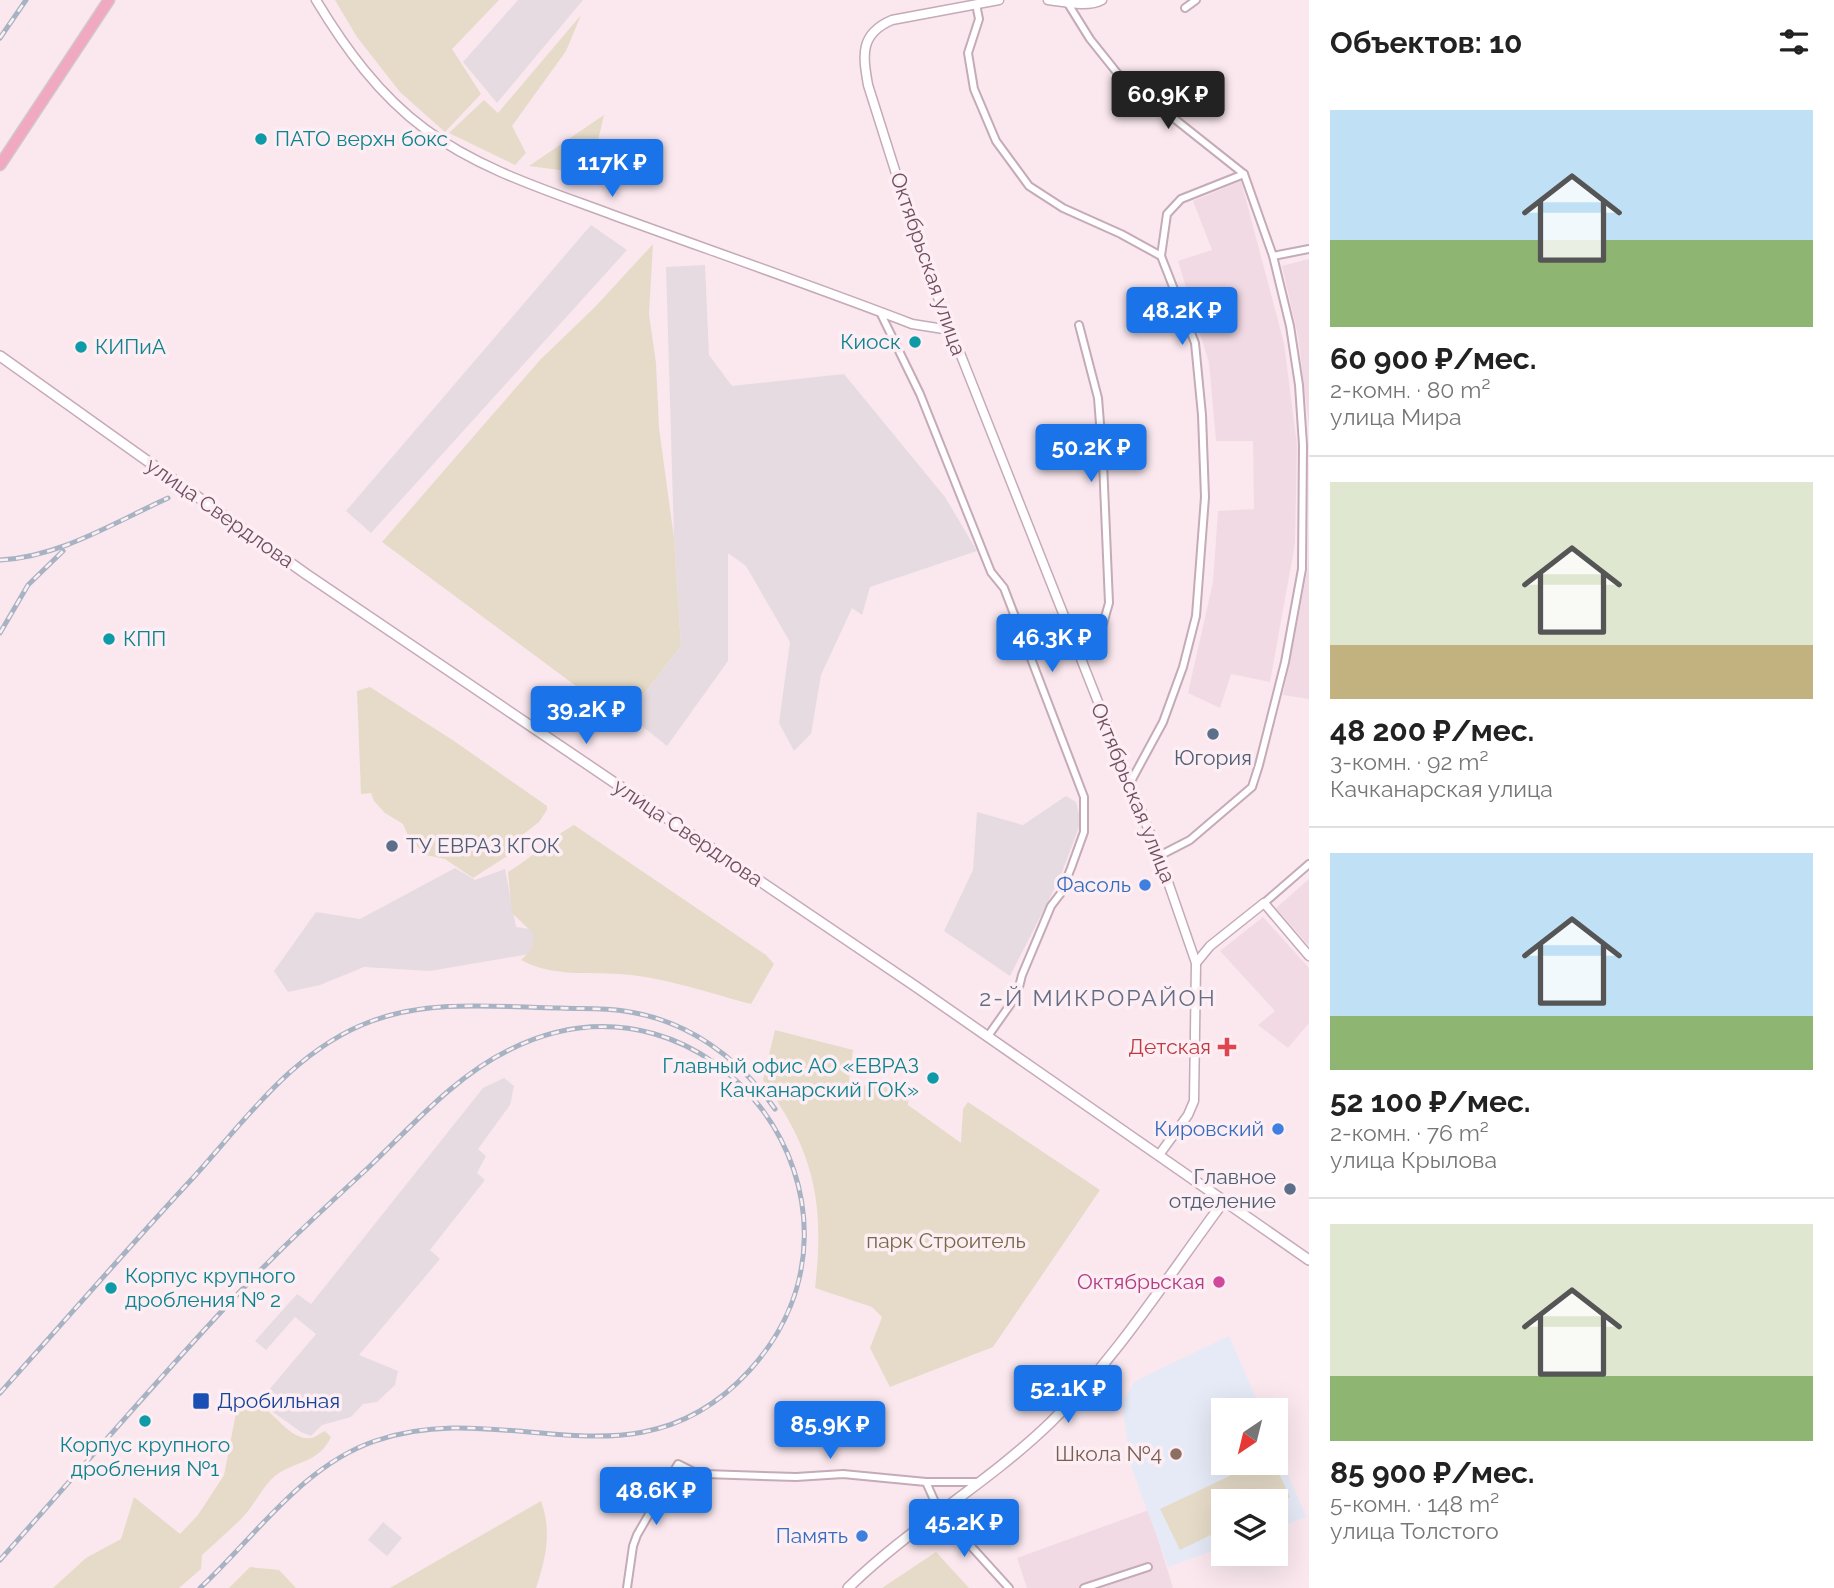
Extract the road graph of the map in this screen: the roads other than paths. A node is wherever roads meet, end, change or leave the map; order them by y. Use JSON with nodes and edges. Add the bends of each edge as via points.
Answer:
{"nodes":[{"id":1,"x":109,"y":0,"type":"edge"},
{"id":2,"x":316,"y":0,"type":"edge"},
{"id":3,"x":999,"y":0,"type":"edge"},
{"id":4,"x":1048,"y":0,"type":"edge"},
{"id":5,"x":1102,"y":0,"type":"edge"},
{"id":6,"x":1196,"y":0,"type":"edge"},
{"id":7,"x":1067,"y":2,"type":"junction"},
{"id":8,"x":976,"y":4,"type":"junction"},
{"id":9,"x":1185,"y":8,"type":"dead end"},
{"id":10,"x":0,"y":165,"type":"edge"},
{"id":11,"x":1244,"y":174,"type":"junction"},
{"id":12,"x":1309,"y":249,"type":"edge"},
{"id":13,"x":1161,"y":256,"type":"junction"},
{"id":14,"x":1273,"y":256,"type":"junction"},
{"id":15,"x":880,"y":312,"type":"junction"},
{"id":16,"x":1079,"y":325,"type":"dead end"},
{"id":17,"x":950,"y":330,"type":"junction"},
{"id":18,"x":0,"y":356,"type":"edge"},
{"id":19,"x":1072,"y":639,"type":"junction"},
{"id":20,"x":1130,"y":784,"type":"junction"},
{"id":21,"x":1159,"y":856,"type":"junction"},
{"id":22,"x":1309,"y":864,"type":"edge"},
{"id":23,"x":1264,"y":903,"type":"junction"},
{"id":24,"x":1308,"y":953,"type":"edge"},
{"id":25,"x":1196,"y":963,"type":"junction"},
{"id":26,"x":988,"y":1036,"type":"junction"},
{"id":27,"x":1159,"y":1155,"type":"junction"},
{"id":28,"x":1224,"y":1201,"type":"junction"},
{"id":29,"x":1309,"y":1260,"type":"edge"},
{"id":30,"x":926,"y":1482,"type":"junction"},
{"id":31,"x":977,"y":1482,"type":"junction"},
{"id":32,"x":939,"y":1511,"type":"junction"},
{"id":33,"x":1148,"y":1567,"type":"dead end"},
{"id":34,"x":627,"y":1588,"type":"edge"},
{"id":35,"x":848,"y":1588,"type":"edge"},
{"id":36,"x":1009,"y":1588,"type":"edge"},
{"id":37,"x":1084,"y":1588,"type":"edge"}],
"edges":[{"from":1,"to":10,"type":"main road"},
{"from":2,"to":15,"type":"street","via":[[360,65],[393,102],[459,151],[523,181]]},
{"from":3,"to":8,"type":"street"},
{"from":4,"to":7,"type":"street"},
{"from":5,"to":7,"type":"street"},
{"from":6,"to":9,"type":"street"},
{"from":7,"to":11,"type":"street","via":[[1118,74]]},
{"from":8,"to":13,"type":"street","via":[[979,19],[968,53],[974,89],[996,141],[1028,186]]},
{"from":8,"to":17,"type":"street","name":"Октябрьская улица","via":[[881,24],[868,37],[863,56],[924,262]]},
{"from":11,"to":13,"type":"street","via":[[1181,199],[1167,214]]},
{"from":11,"to":14,"type":"street"},
{"from":12,"to":14,"type":"street"},
{"from":13,"to":20,"type":"street","via":[[1195,343],[1205,497],[1196,616],[1183,667],[1163,722]]},
{"from":14,"to":21,"type":"street","via":[[1292,338],[1303,445],[1302,569],[1285,662],[1252,787],[1190,840]]},
{"from":15,"to":17,"type":"street","via":[[912,324]]},
{"from":15,"to":26,"type":"street","via":[[920,394],[991,572],[1004,588],[1084,797],[1084,832],[1071,868],[1051,906],[1017,995]]},
{"from":16,"to":19,"type":"street","via":[[1098,397],[1109,603],[1103,624]]},
{"from":17,"to":19,"type":"street","name":"Октябрьская улица"},
{"from":18,"to":26,"type":"main road","name":"улица Свердлова","via":[[306,574]]},
{"from":19,"to":20,"type":"street","name":"Октябрьская улица"},
{"from":20,"to":21,"type":"street","name":"Октябрьская улица"},
{"from":21,"to":25,"type":"street","name":"Октябрьская улица"},
{"from":22,"to":23,"type":"street"},
{"from":23,"to":24,"type":"street"},
{"from":23,"to":25,"type":"street"},
{"from":25,"to":27,"type":"street","name":"Октябрьская улица","via":[[1194,1101]]},
{"from":26,"to":27,"type":"main road","name":"улица Свердлова"},
{"from":27,"to":28,"type":"main road","name":"улица Свердлова"},
{"from":28,"to":29,"type":"main road","name":"улица Свердлова"},
{"from":28,"to":31,"type":"main road","via":[[1120,1344],[1078,1393],[1011,1457]]},
{"from":30,"to":31,"type":"street"},
{"from":30,"to":32,"type":"street"},
{"from":30,"to":34,"type":"street","via":[[872,1475],[705,1474],[678,1464],[637,1535]]},
{"from":31,"to":32,"type":"main road"},
{"from":32,"to":35,"type":"main road"},
{"from":32,"to":36,"type":"street"},
{"from":33,"to":37,"type":"street"}]}
